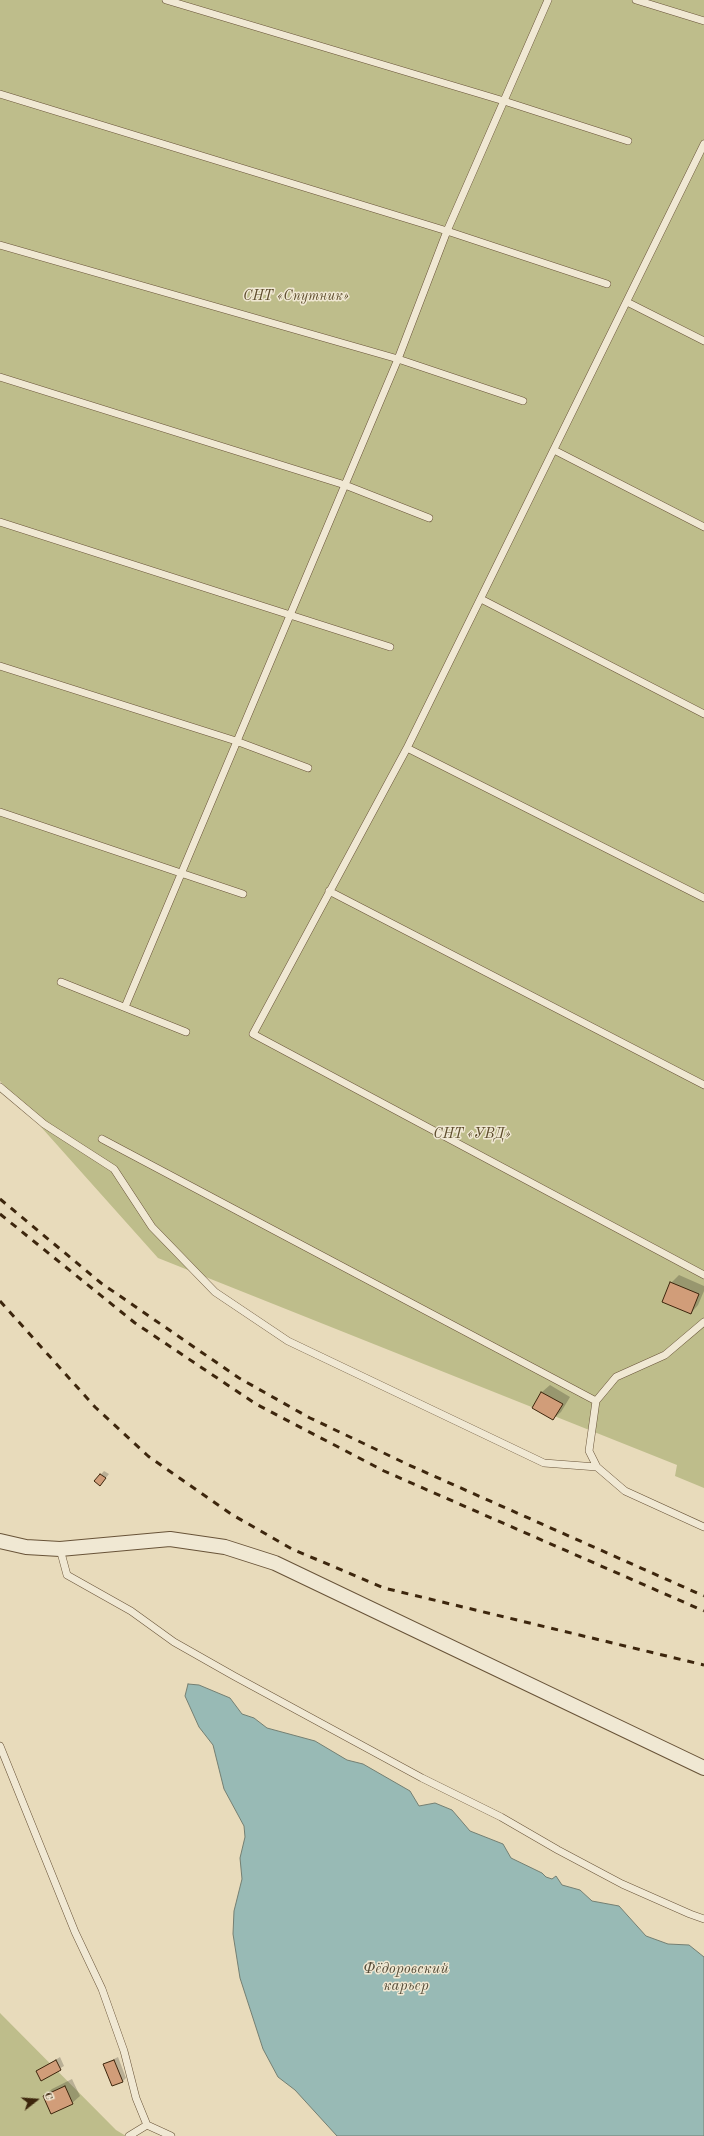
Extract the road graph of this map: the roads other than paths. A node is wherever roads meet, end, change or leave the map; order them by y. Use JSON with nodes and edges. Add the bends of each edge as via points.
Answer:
{"nodes":[{"id":1,"x":166,"y":0,"type":"edge"},
{"id":2,"x":548,"y":0,"type":"edge"},
{"id":3,"x":636,"y":0,"type":"edge"},
{"id":4,"x":704,"y":21,"type":"edge"},
{"id":5,"x":0,"y":94,"type":"edge"},
{"id":6,"x":504,"y":101,"type":"junction"},
{"id":7,"x":628,"y":141,"type":"dead end"},
{"id":8,"x":704,"y":144,"type":"edge"},
{"id":9,"x":701,"y":160,"type":"edge"},
{"id":10,"x":447,"y":230,"type":"junction"},
{"id":11,"x":0,"y":245,"type":"edge"},
{"id":12,"x":607,"y":284,"type":"dead end"},
{"id":13,"x":627,"y":302,"type":"junction"},
{"id":14,"x":704,"y":341,"type":"edge"},
{"id":15,"x":398,"y":359,"type":"junction"},
{"id":16,"x":0,"y":377,"type":"edge"},
{"id":17,"x":523,"y":401,"type":"dead end"},
{"id":18,"x":554,"y":450,"type":"junction"},
{"id":19,"x":345,"y":485,"type":"junction"},
{"id":20,"x":429,"y":518,"type":"dead end"},
{"id":21,"x":0,"y":522,"type":"edge"},
{"id":22,"x":704,"y":527,"type":"edge"},
{"id":23,"x":481,"y":599,"type":"junction"},
{"id":24,"x":290,"y":614,"type":"junction"},
{"id":25,"x":390,"y":647,"type":"dead end"},
{"id":26,"x":0,"y":666,"type":"edge"},
{"id":27,"x":704,"y":714,"type":"edge"},
{"id":28,"x":236,"y":742,"type":"junction"},
{"id":29,"x":407,"y":748,"type":"junction"},
{"id":30,"x":308,"y":768,"type":"dead end"},
{"id":31,"x":0,"y":812,"type":"edge"},
{"id":32,"x":180,"y":873,"type":"junction"},
{"id":33,"x":329,"y":891,"type":"junction"},
{"id":34,"x":243,"y":894,"type":"dead end"},
{"id":35,"x":704,"y":898,"type":"edge"},
{"id":36,"x":60,"y":982,"type":"dead end"},
{"id":37,"x":125,"y":1007,"type":"junction"},
{"id":38,"x":186,"y":1032,"type":"dead end"},
{"id":39,"x":704,"y":1085,"type":"edge"},
{"id":40,"x":0,"y":1086,"type":"edge"},
{"id":41,"x":102,"y":1139,"type":"dead end"},
{"id":42,"x":704,"y":1275,"type":"edge"},
{"id":43,"x":704,"y":1322,"type":"edge"},
{"id":44,"x":596,"y":1401,"type":"junction"},
{"id":45,"x":597,"y":1467,"type":"junction"},
{"id":46,"x":704,"y":1527,"type":"edge"},
{"id":47,"x":0,"y":1541,"type":"edge"},
{"id":48,"x":60,"y":1549,"type":"junction"},
{"id":49,"x":0,"y":1746,"type":"edge"},
{"id":50,"x":704,"y":1768,"type":"edge"},
{"id":51,"x":704,"y":1918,"type":"edge"},
{"id":52,"x":147,"y":2125,"type":"junction"},
{"id":53,"x":129,"y":2136,"type":"edge"},
{"id":54,"x":171,"y":2136,"type":"edge"}],
"edges":[{"from":1,"to":6,"type":"lane"},
{"from":2,"to":6,"type":"lane"},
{"from":3,"to":4,"type":"lane"},
{"from":5,"to":10,"type":"lane"},
{"from":6,"to":7,"type":"lane"},
{"from":6,"to":10,"type":"lane"},
{"from":8,"to":9,"type":"lane"},
{"from":9,"to":13,"type":"lane"},
{"from":10,"to":12,"type":"lane"},
{"from":10,"to":15,"type":"lane"},
{"from":11,"to":15,"type":"lane"},
{"from":13,"to":14,"type":"lane"},
{"from":13,"to":18,"type":"lane"},
{"from":15,"to":17,"type":"lane"},
{"from":15,"to":19,"type":"lane"},
{"from":16,"to":19,"type":"lane"},
{"from":18,"to":22,"type":"lane"},
{"from":18,"to":23,"type":"lane"},
{"from":19,"to":20,"type":"lane"},
{"from":19,"to":24,"type":"lane"},
{"from":21,"to":24,"type":"lane"},
{"from":23,"to":27,"type":"lane"},
{"from":23,"to":29,"type":"lane"},
{"from":24,"to":25,"type":"lane"},
{"from":24,"to":28,"type":"lane"},
{"from":26,"to":28,"type":"lane"},
{"from":28,"to":30,"type":"lane"},
{"from":28,"to":32,"type":"lane"},
{"from":29,"to":33,"type":"lane"},
{"from":29,"to":35,"type":"lane"},
{"from":31,"to":32,"type":"lane"},
{"from":32,"to":34,"type":"lane"},
{"from":32,"to":37,"type":"lane"},
{"from":33,"to":39,"type":"lane"},
{"from":33,"to":42,"type":"lane","via":[[253,1034]]},
{"from":36,"to":37,"type":"lane"},
{"from":37,"to":38,"type":"lane"},
{"from":40,"to":45,"type":"lane","via":[[44,1124],[114,1169],[152,1226],[215,1292],[288,1341],[544,1463]]},
{"from":41,"to":44,"type":"lane"},
{"from":43,"to":44,"type":"lane","via":[[665,1355],[616,1377]]},
{"from":44,"to":45,"type":"lane","via":[[589,1451]]},
{"from":45,"to":46,"type":"lane","via":[[626,1491]]},
{"from":47,"to":48,"type":"street","via":[[26,1547]]},
{"from":48,"to":50,"type":"street","via":[[170,1539],[225,1547],[275,1563]]},
{"from":48,"to":51,"type":"lane","via":[[67,1575],[131,1611],[174,1642],[622,1884]]},
{"from":49,"to":52,"type":"lane","via":[[75,1932],[102,1989]]},
{"from":52,"to":53,"type":"lane"},
{"from":52,"to":54,"type":"lane"}]}
